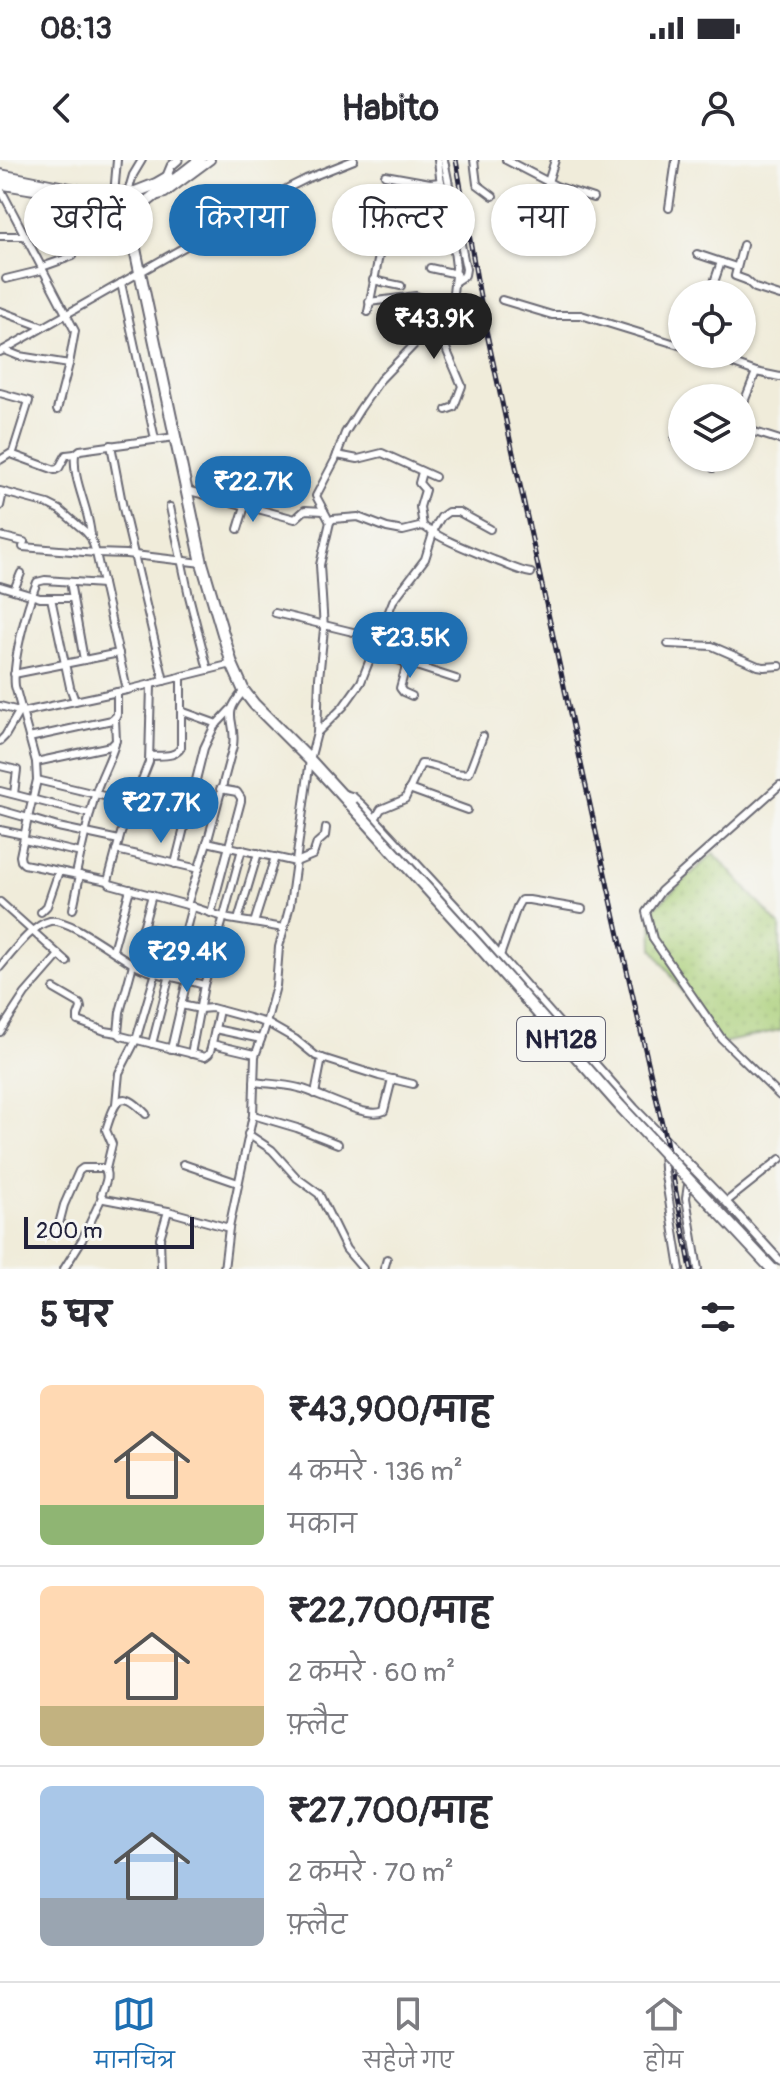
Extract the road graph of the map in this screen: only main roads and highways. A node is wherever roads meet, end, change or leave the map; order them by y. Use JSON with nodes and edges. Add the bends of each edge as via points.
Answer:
{"nodes":[{"id":1,"x":189,"y":160,"type":"edge"},
{"id":2,"x":200,"y":160,"type":"edge"},
{"id":3,"x":1,"y":179,"type":"edge"},
{"id":4,"x":26,"y":184,"type":"edge"},
{"id":5,"x":153,"y":185,"type":"edge"},
{"id":6,"x":153,"y":198,"type":"edge"},
{"id":7,"x":137,"y":256,"type":"edge"},
{"id":8,"x":772,"y":1269,"type":"edge"}],
"edges":[{"from":1,"to":5,"type":"highway"},
{"from":2,"to":6,"type":"highway"},
{"from":3,"to":4,"type":"highway"},
{"from":7,"to":8,"type":"highway","number":"NH128","bridge":true,"via":[[202,563],[220,632],[244,691]]}]}
